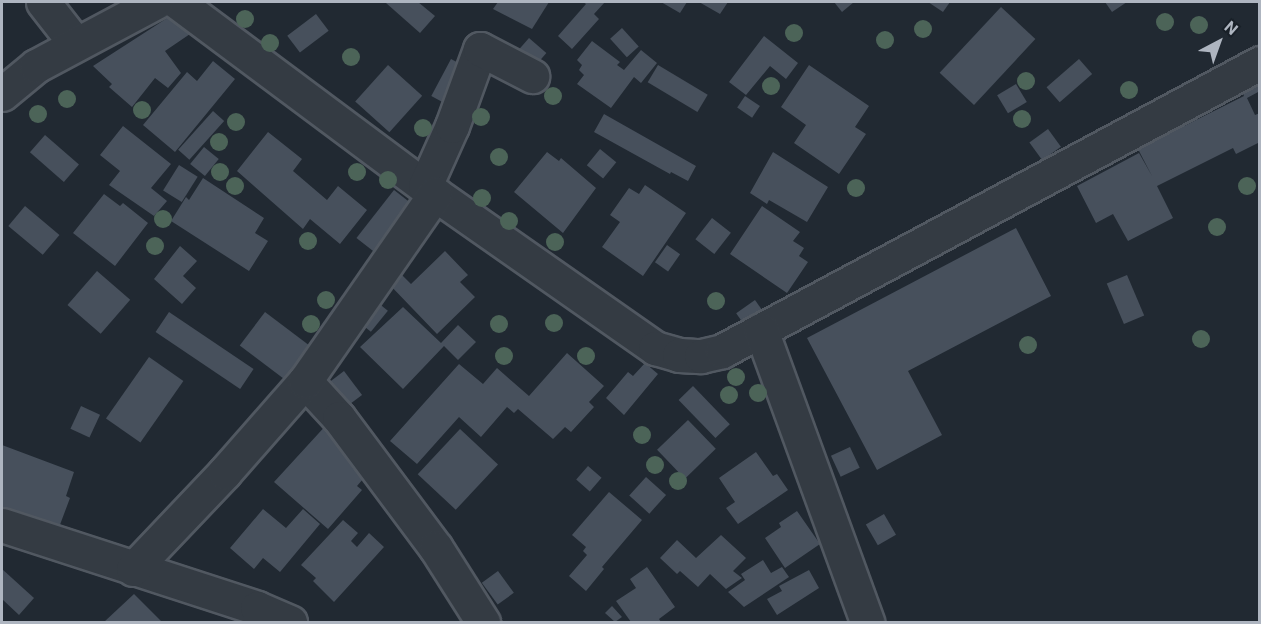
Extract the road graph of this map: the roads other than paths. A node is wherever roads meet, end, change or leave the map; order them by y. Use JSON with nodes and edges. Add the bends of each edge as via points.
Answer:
{"nodes":[{"id":1,"x":43,"y":2,"type":"edge"},
{"id":2,"x":156,"y":2,"type":"edge"},
{"id":3,"x":177,"y":2,"type":"edge"},
{"id":4,"x":75,"y":43,"type":"junction"},
{"id":5,"x":1260,"y":63,"type":"edge"},
{"id":6,"x":532,"y":76,"type":"dead end"},
{"id":7,"x":2,"y":94,"type":"edge"},
{"id":8,"x":430,"y":190,"type":"junction"},
{"id":9,"x":761,"y":330,"type":"junction"},
{"id":10,"x":305,"y":381,"type":"junction"},
{"id":11,"x":2,"y":525,"type":"edge"},
{"id":12,"x":133,"y":569,"type":"junction"},
{"id":13,"x":290,"y":622,"type":"edge"},
{"id":14,"x":483,"y":622,"type":"edge"},
{"id":15,"x":867,"y":622,"type":"edge"}],
"edges":[{"from":1,"to":4,"type":"street"},
{"from":2,"to":4,"type":"street"},
{"from":3,"to":8,"type":"street"},
{"from":4,"to":7,"type":"street","via":[[36,66]]},
{"from":5,"to":9,"type":"street"},
{"from":6,"to":8,"type":"street","via":[[480,49]]},
{"from":8,"to":9,"type":"street","via":[[655,348],[701,356],[722,351]]},
{"from":8,"to":10,"type":"street"},
{"from":9,"to":15,"type":"street"},
{"from":10,"to":12,"type":"street"},
{"from":10,"to":14,"type":"street","via":[[339,418],[436,548]]},
{"from":11,"to":12,"type":"street"},
{"from":12,"to":13,"type":"street"}]}
